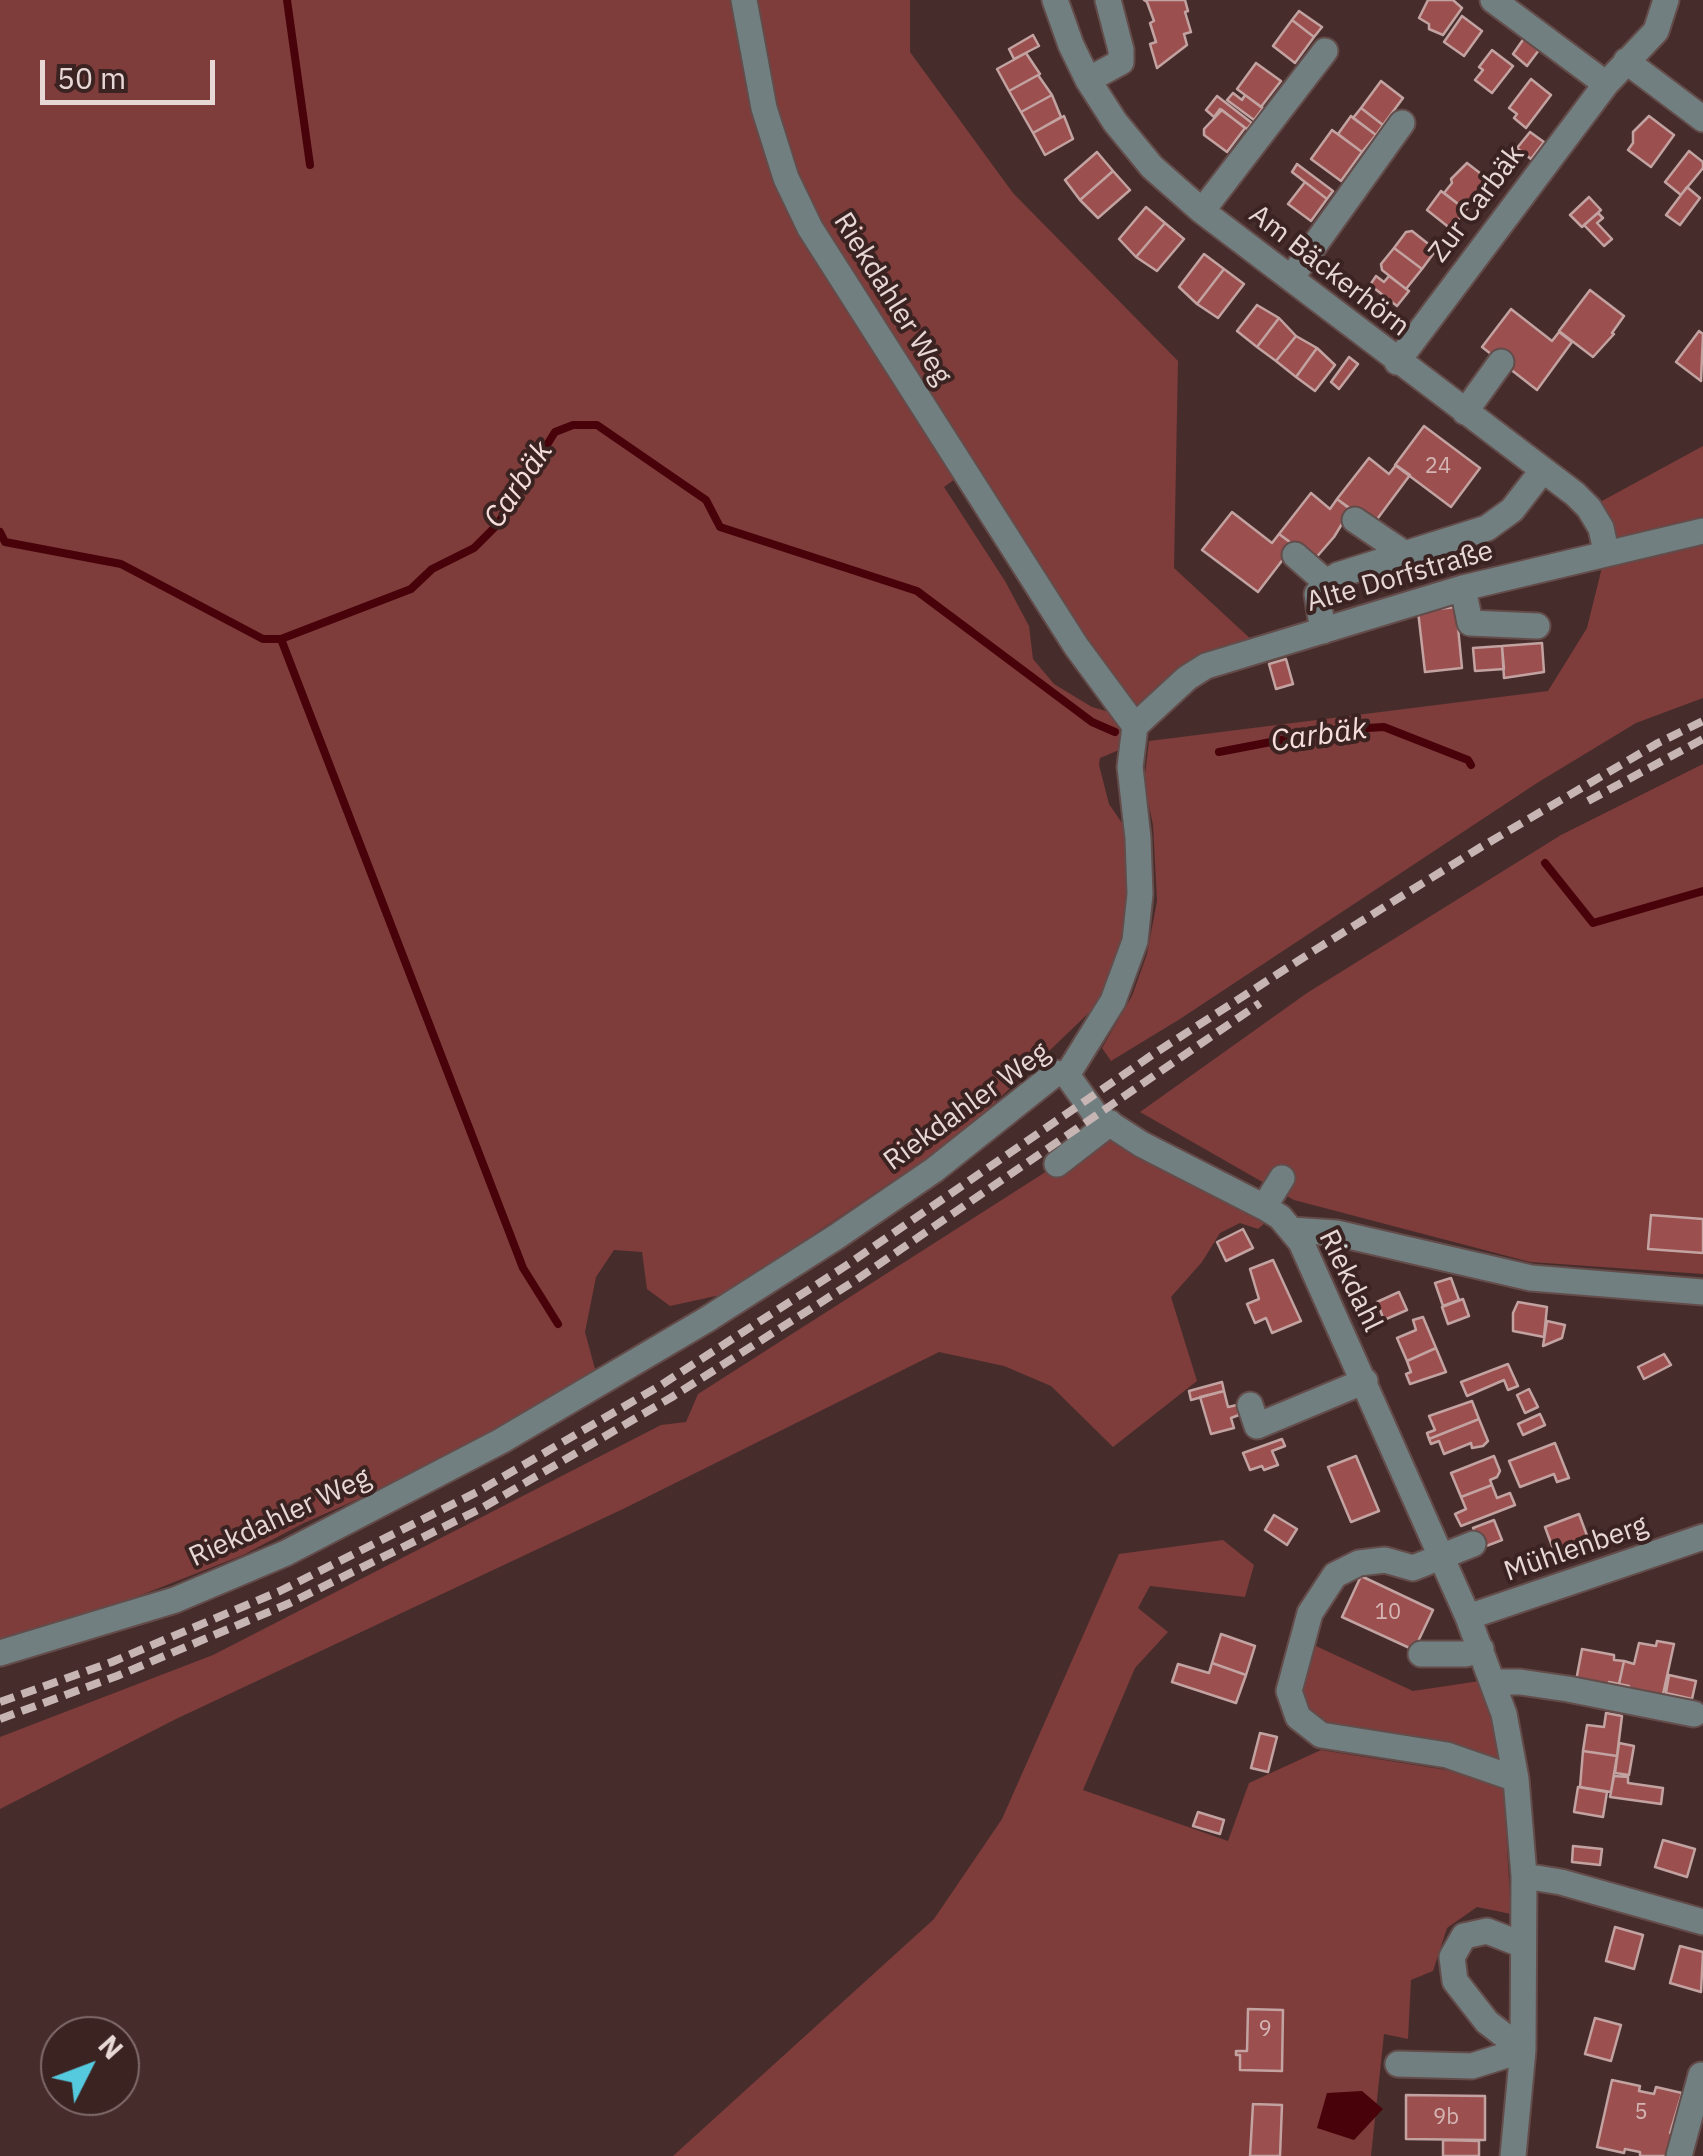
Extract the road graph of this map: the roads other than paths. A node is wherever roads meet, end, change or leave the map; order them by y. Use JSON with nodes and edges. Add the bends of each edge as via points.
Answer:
{"nodes":[{"id":1,"x":744,"y":0,"type":"edge"},
{"id":2,"x":1055,"y":0,"type":"edge"},
{"id":3,"x":1108,"y":0,"type":"edge"},
{"id":4,"x":1493,"y":0,"type":"edge"},
{"id":5,"x":1666,"y":0,"type":"edge"},
{"id":6,"x":1325,"y":51,"type":"dead end"},
{"id":7,"x":1626,"y":61,"type":"junction"},
{"id":8,"x":1088,"y":80,"type":"junction"},
{"id":9,"x":1606,"y":84,"type":"junction"},
{"id":10,"x":1703,"y":119,"type":"edge"},
{"id":11,"x":1402,"y":123,"type":"dead end"},
{"id":12,"x":1202,"y":210,"type":"junction"},
{"id":13,"x":1291,"y":278,"type":"junction"},
{"id":14,"x":1397,"y":362,"type":"junction"},
{"id":15,"x":1502,"y":362,"type":"dead end"},
{"id":16,"x":1465,"y":412,"type":"junction"},
{"id":17,"x":1543,"y":470,"type":"junction"},
{"id":18,"x":1355,"y":520,"type":"dead end"},
{"id":19,"x":1703,"y":531,"type":"edge"},
{"id":20,"x":1606,"y":551,"type":"junction"},
{"id":21,"x":1404,"y":554,"type":"junction"},
{"id":22,"x":1295,"y":555,"type":"dead end"},
{"id":23,"x":1326,"y":582,"type":"junction"},
{"id":24,"x":1463,"y":588,"type":"junction"},
{"id":25,"x":1537,"y":626,"type":"dead end"},
{"id":26,"x":1324,"y":630,"type":"junction"},
{"id":27,"x":1135,"y":726,"type":"junction"},
{"id":28,"x":1068,"y":1075,"type":"junction"},
{"id":29,"x":1110,"y":1123,"type":"junction"},
{"id":30,"x":1057,"y":1164,"type":"dead end"},
{"id":31,"x":1282,"y":1178,"type":"dead end"},
{"id":32,"x":1264,"y":1208,"type":"junction"},
{"id":33,"x":1291,"y":1230,"type":"junction"},
{"id":34,"x":1703,"y":1292,"type":"edge"},
{"id":35,"x":1365,"y":1381,"type":"junction"},
{"id":36,"x":1250,"y":1405,"type":"dead end"},
{"id":37,"x":1703,"y":1537,"type":"edge"},
{"id":38,"x":1474,"y":1544,"type":"dead end"},
{"id":39,"x":1442,"y":1557,"type":"junction"},
{"id":40,"x":1468,"y":1617,"type":"junction"},
{"id":41,"x":1481,"y":1650,"type":"junction"},
{"id":42,"x":0,"y":1653,"type":"edge"},
{"id":43,"x":1422,"y":1654,"type":"dead end"},
{"id":44,"x":1494,"y":1682,"type":"junction"},
{"id":45,"x":1694,"y":1714,"type":"dead end"},
{"id":46,"x":1516,"y":1779,"type":"junction"},
{"id":47,"x":1524,"y":1876,"type":"junction"},
{"id":48,"x":1703,"y":1922,"type":"edge"},
{"id":49,"x":1523,"y":1945,"type":"junction"},
{"id":50,"x":1523,"y":2050,"type":"junction"},
{"id":51,"x":1398,"y":2064,"type":"dead end"},
{"id":52,"x":1701,"y":2075,"type":"edge"},
{"id":53,"x":1514,"y":2156,"type":"edge"},
{"id":54,"x":1680,"y":2156,"type":"edge"}],
"edges":[{"from":1,"to":27,"type":"street","name":"Riekdahler Weg","via":[[764,108],[810,228],[1076,646]]},
{"from":2,"to":8,"type":"street","name":"Am Bäckerhörn"},
{"from":3,"to":8,"type":"street","via":[[1121,62]]},
{"from":4,"to":9,"type":"street"},
{"from":5,"to":7,"type":"street","name":"Zur Carbäk","via":[[1656,31]]},
{"from":6,"to":12,"type":"street"},
{"from":7,"to":9,"type":"street","name":"Zur Carbäk"},
{"from":7,"to":10,"type":"street"},
{"from":8,"to":12,"type":"street","name":"Am Bäckerhörn","via":[[1152,167]]},
{"from":9,"to":14,"type":"street","name":"Zur Carbäk"},
{"from":11,"to":13,"type":"street"},
{"from":12,"to":13,"type":"street","name":"Am Bäckerhörn"},
{"from":13,"to":14,"type":"street","name":"Am Bäckerhörn"},
{"from":14,"to":16,"type":"street","name":"Am Bäckerhörn"},
{"from":15,"to":16,"type":"street"},
{"from":16,"to":17,"type":"street","name":"Am Bäckerhörn"},
{"from":17,"to":20,"type":"street","name":"Am Bäckerhörn","via":[[1589,508]]},
{"from":17,"to":21,"type":"street","via":[[1512,510],[1487,528]]},
{"from":18,"to":21,"type":"street"},
{"from":19,"to":20,"type":"street","name":"Alte Dorfstraße"},
{"from":20,"to":24,"type":"street","name":"Alte Dorfstraße"},
{"from":21,"to":23,"type":"street"},
{"from":22,"to":23,"type":"street"},
{"from":23,"to":26,"type":"street","via":[[1318,594]]},
{"from":24,"to":25,"type":"street","via":[[1470,623]]},
{"from":24,"to":26,"type":"street","name":"Alte Dorfstraße"},
{"from":26,"to":27,"type":"street","name":"Alte Dorfstraße","via":[[1206,666]]},
{"from":27,"to":28,"type":"street","name":"Riekdahler Weg","via":[[1130,767],[1140,894],[1136,941],[1112,1001]]},
{"from":28,"to":29,"type":"street","name":"Riekdahl","via":[[1095,1114]]},
{"from":28,"to":42,"type":"street","name":"Riekdahler Weg","via":[[1056,1073],[934,1170],[820,1247],[500,1441],[238,1573],[174,1600]]},
{"from":29,"to":30,"type":"street"},
{"from":29,"to":32,"type":"street","name":"Riekdahl"},
{"from":31,"to":32,"type":"street"},
{"from":32,"to":33,"type":"street","name":"Riekdahl"},
{"from":33,"to":34,"type":"street","via":[[1336,1233],[1532,1278]]},
{"from":33,"to":35,"type":"street","name":"Riekdahl"},
{"from":35,"to":36,"type":"street","via":[[1257,1426]]},
{"from":35,"to":39,"type":"street","name":"Riekdahl"},
{"from":37,"to":40,"type":"street","name":"Mühlenberg"},
{"from":38,"to":39,"type":"street"},
{"from":39,"to":40,"type":"street","name":"Riekdahl"},
{"from":39,"to":46,"type":"street","via":[[1413,1568],[1385,1560],[1359,1563],[1335,1575],[1310,1613],[1289,1691],[1298,1716],[1321,1736],[1447,1755]]},
{"from":40,"to":41,"type":"street","name":"Riekdahl"},
{"from":41,"to":43,"type":"street"},
{"from":41,"to":44,"type":"street","name":"Riekdahl"},
{"from":44,"to":45,"type":"street"},
{"from":44,"to":46,"type":"street","name":"Riekdahl"},
{"from":46,"to":47,"type":"street","name":"Riekdahl"},
{"from":47,"to":48,"type":"street"},
{"from":47,"to":49,"type":"street","name":"Riekdahl"},
{"from":49,"to":50,"type":"street","name":"Riekdahl"},
{"from":49,"to":50,"type":"street","via":[[1486,1931],[1464,1936],[1452,1956],[1455,1981],[1487,2022]]},
{"from":50,"to":51,"type":"street","via":[[1472,2066]]},
{"from":50,"to":53,"type":"street","name":"Riekdahl"},
{"from":52,"to":54,"type":"street"}]}
